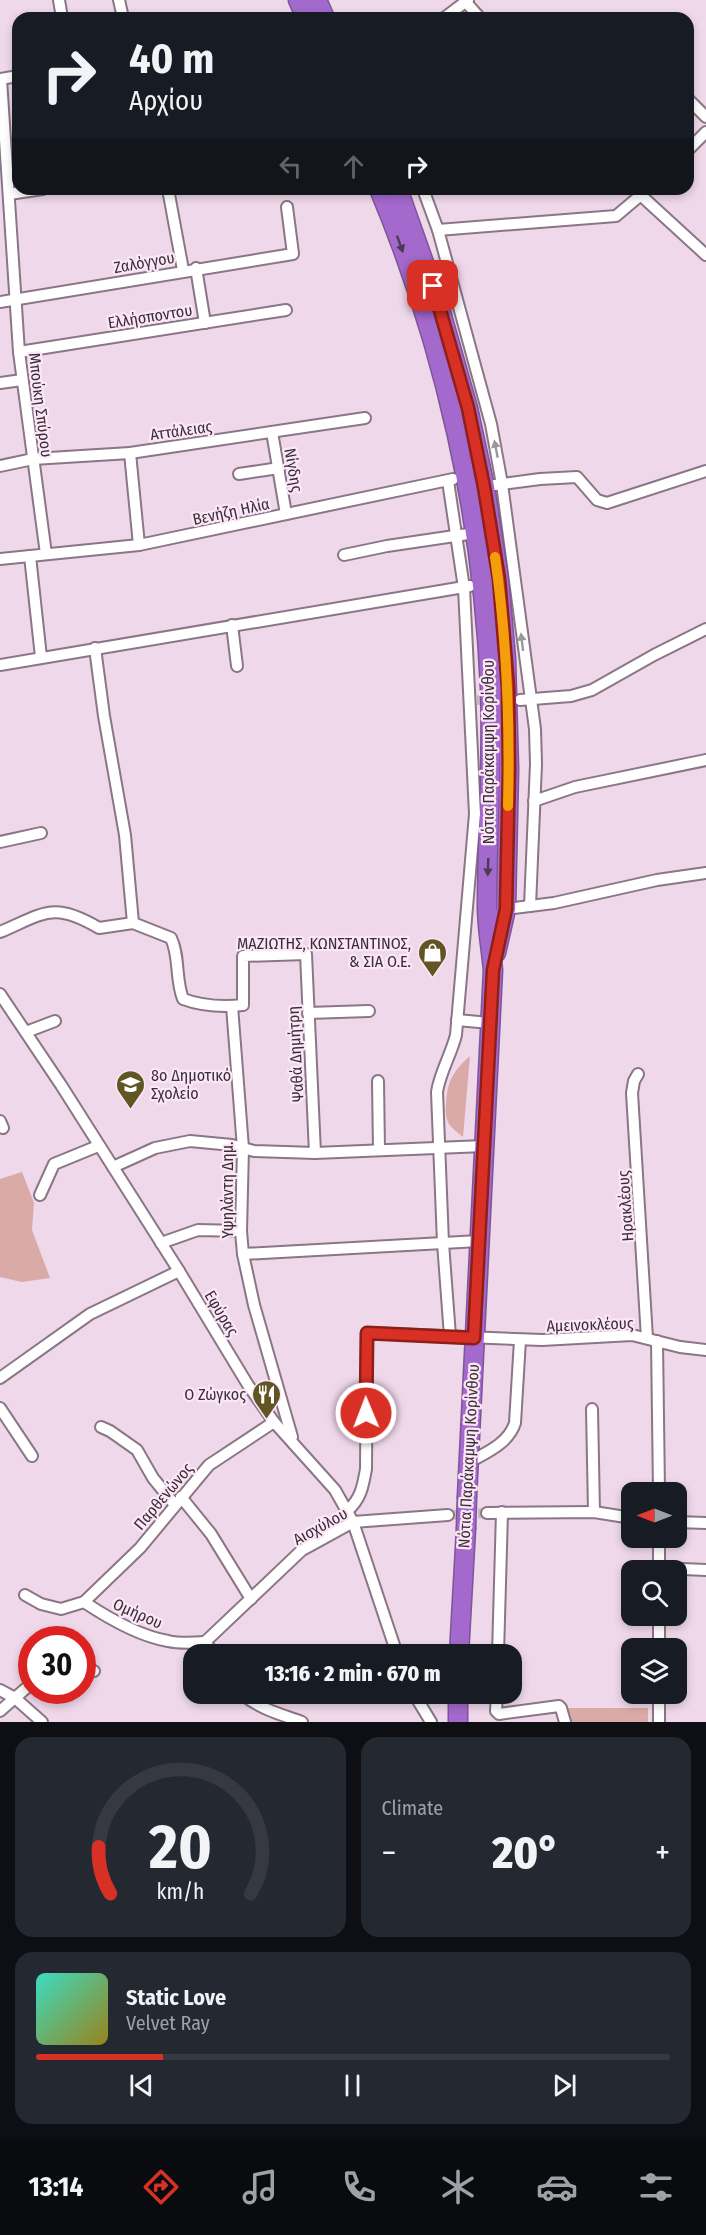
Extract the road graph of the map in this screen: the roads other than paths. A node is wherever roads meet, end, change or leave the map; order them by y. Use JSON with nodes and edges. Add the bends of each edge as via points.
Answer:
{"nodes":[{"id":1,"x":466,"y":1,"type":"edge"},
{"id":2,"x":452,"y":12,"type":"edge"},
{"id":3,"x":1,"y":79,"type":"edge"},
{"id":4,"x":694,"y":105,"type":"edge"},
{"id":5,"x":706,"y":117,"type":"edge"},
{"id":6,"x":706,"y":132,"type":"edge"},
{"id":7,"x":694,"y":144,"type":"edge"},
{"id":8,"x":9,"y":194,"type":"junction"},
{"id":9,"x":12,"y":194,"type":"edge"},
{"id":10,"x":169,"y":195,"type":"edge"},
{"id":11,"x":381,"y":195,"type":"edge"},
{"id":12,"x":401,"y":195,"type":"edge"},
{"id":13,"x":425,"y":195,"type":"edge"},
{"id":14,"x":637,"y":195,"type":"edge"},
{"id":15,"x":645,"y":195,"type":"edge"},
{"id":16,"x":287,"y":207,"type":"dead end"},
{"id":17,"x":438,"y":230,"type":"junction"},
{"id":18,"x":706,"y":255,"type":"edge"},
{"id":19,"x":196,"y":268,"type":"junction"},
{"id":20,"x":183,"y":270,"type":"junction"},
{"id":21,"x":16,"y":299,"type":"junction"},
{"id":22,"x":0,"y":302,"type":"edge"},
{"id":23,"x":448,"y":302,"type":"junction"},
{"id":24,"x":286,"y":310,"type":"dead end"},
{"id":25,"x":205,"y":323,"type":"junction"},
{"id":26,"x":19,"y":352,"type":"junction"},
{"id":27,"x":22,"y":380,"type":"junction"},
{"id":28,"x":0,"y":383,"type":"edge"},
{"id":29,"x":365,"y":418,"type":"dead end"},
{"id":30,"x":272,"y":432,"type":"junction"},
{"id":31,"x":130,"y":453,"type":"junction"},
{"id":32,"x":33,"y":459,"type":"junction"},
{"id":33,"x":0,"y":466,"type":"edge"},
{"id":34,"x":279,"y":468,"type":"junction"},
{"id":35,"x":706,"y":471,"type":"edge"},
{"id":36,"x":239,"y":474,"type":"dead end"},
{"id":37,"x":456,"y":478,"type":"junction"},
{"id":38,"x":493,"y":485,"type":"junction"},
{"id":39,"x":286,"y":514,"type":"junction"},
{"id":40,"x":475,"y":533,"type":"junction"},
{"id":41,"x":456,"y":537,"type":"junction"},
{"id":42,"x":140,"y":545,"type":"junction"},
{"id":43,"x":46,"y":554,"type":"junction"},
{"id":44,"x":344,"y":555,"type":"dead end"},
{"id":45,"x":30,"y":556,"type":"junction"},
{"id":46,"x":0,"y":559,"type":"edge"},
{"id":47,"x":499,"y":580,"type":"junction"},
{"id":48,"x":464,"y":588,"type":"junction"},
{"id":49,"x":232,"y":625,"type":"junction"},
{"id":50,"x":706,"y":629,"type":"edge"},
{"id":51,"x":95,"y":648,"type":"junction"},
{"id":52,"x":41,"y":657,"type":"junction"},
{"id":53,"x":0,"y":665,"type":"edge"},
{"id":54,"x":237,"y":666,"type":"dead end"},
{"id":55,"x":520,"y":700,"type":"dead end"},
{"id":56,"x":532,"y":700,"type":"junction"},
{"id":57,"x":706,"y":760,"type":"edge"},
{"id":58,"x":534,"y":801,"type":"junction"},
{"id":59,"x":483,"y":815,"type":"junction"},
{"id":60,"x":41,"y":833,"type":"dead end"},
{"id":61,"x":0,"y":842,"type":"edge"},
{"id":62,"x":706,"y":873,"type":"edge"},
{"id":63,"x":530,"y":906,"type":"junction"},
{"id":64,"x":506,"y":909,"type":"junction"},
{"id":65,"x":133,"y":923,"type":"junction"},
{"id":66,"x":0,"y":932,"type":"edge"},
{"id":67,"x":493,"y":970,"type":"junction"},
{"id":68,"x":1,"y":998,"type":"edge"},
{"id":69,"x":232,"y":1006,"type":"junction"},
{"id":70,"x":369,"y":1011,"type":"dead end"},
{"id":71,"x":308,"y":1013,"type":"junction"},
{"id":72,"x":458,"y":1020,"type":"junction"},
{"id":73,"x":55,"y":1021,"type":"dead end"},
{"id":74,"x":490,"y":1023,"type":"junction"},
{"id":75,"x":26,"y":1032,"type":"junction"},
{"id":76,"x":638,"y":1074,"type":"dead end"},
{"id":77,"x":378,"y":1081,"type":"dead end"},
{"id":78,"x":98,"y":1146,"type":"junction"},
{"id":79,"x":484,"y":1146,"type":"junction"},
{"id":80,"x":243,"y":1148,"type":"junction"},
{"id":81,"x":440,"y":1148,"type":"junction"},
{"id":82,"x":379,"y":1150,"type":"junction"},
{"id":83,"x":315,"y":1153,"type":"junction"},
{"id":84,"x":113,"y":1167,"type":"junction"},
{"id":85,"x":40,"y":1195,"type":"dead end"},
{"id":86,"x":241,"y":1231,"type":"junction"},
{"id":87,"x":479,"y":1241,"type":"junction"},
{"id":88,"x":161,"y":1243,"type":"junction"},
{"id":89,"x":443,"y":1243,"type":"junction"},
{"id":90,"x":243,"y":1254,"type":"junction"},
{"id":91,"x":179,"y":1271,"type":"junction"},
{"id":92,"x":450,"y":1336,"type":"junction"},
{"id":93,"x":474,"y":1338,"type":"junction"},
{"id":94,"x":520,"y":1340,"type":"junction"},
{"id":95,"x":652,"y":1340,"type":"junction"},
{"id":96,"x":706,"y":1350,"type":"edge"},
{"id":97,"x":0,"y":1378,"type":"edge"},
{"id":98,"x":0,"y":1408,"type":"edge"},
{"id":99,"x":592,"y":1409,"type":"dead end"},
{"id":100,"x":274,"y":1422,"type":"junction"},
{"id":101,"x":101,"y":1427,"type":"dead end"},
{"id":102,"x":292,"y":1440,"type":"junction"},
{"id":103,"x":32,"y":1456,"type":"dead end"},
{"id":104,"x":468,"y":1463,"type":"junction"},
{"id":105,"x":659,"y":1482,"type":"edge"},
{"id":106,"x":178,"y":1501,"type":"junction"},
{"id":107,"x":347,"y":1511,"type":"junction"},
{"id":108,"x":502,"y":1512,"type":"junction"},
{"id":109,"x":594,"y":1512,"type":"junction"},
{"id":110,"x":487,"y":1513,"type":"tunnel mouth"},
{"id":111,"x":448,"y":1515,"type":"tunnel mouth"},
{"id":112,"x":621,"y":1516,"type":"edge"},
{"id":113,"x":353,"y":1522,"type":"junction"},
{"id":114,"x":687,"y":1522,"type":"edge"},
{"id":115,"x":706,"y":1523,"type":"edge"},
{"id":116,"x":687,"y":1570,"type":"edge"},
{"id":117,"x":706,"y":1570,"type":"edge"},
{"id":118,"x":25,"y":1595,"type":"dead end"},
{"id":119,"x":251,"y":1599,"type":"junction"},
{"id":120,"x":84,"y":1602,"type":"junction"},
{"id":121,"x":205,"y":1642,"type":"joint"},
{"id":122,"x":394,"y":1644,"type":"edge"},
{"id":123,"x":459,"y":1644,"type":"edge"},
{"id":124,"x":498,"y":1644,"type":"edge"},
{"id":125,"x":0,"y":1690,"type":"edge"},
{"id":126,"x":18,"y":1695,"type":"edge"},
{"id":127,"x":15,"y":1698,"type":"junction"},
{"id":128,"x":256,"y":1704,"type":"edge"},
{"id":129,"x":420,"y":1704,"type":"edge"},
{"id":130,"x":458,"y":1704,"type":"edge"},
{"id":131,"x":496,"y":1704,"type":"edge"},
{"id":132,"x":659,"y":1704,"type":"edge"},
{"id":133,"x":0,"y":1711,"type":"edge"},
{"id":134,"x":42,"y":1722,"type":"edge"},
{"id":135,"x":302,"y":1722,"type":"edge"},
{"id":136,"x":431,"y":1722,"type":"edge"},
{"id":137,"x":458,"y":1722,"type":"edge"},
{"id":138,"x":565,"y":1722,"type":"edge"},
{"id":139,"x":659,"y":1722,"type":"edge"}],
"edges":[{"from":1,"to":2,"type":"street"},
{"from":3,"to":8,"type":"street","name":"Μπούκη Σπύρου"},
{"from":4,"to":5,"type":"street"},
{"from":6,"to":7,"type":"street"},
{"from":8,"to":9,"type":"street"},
{"from":8,"to":21,"type":"street","name":"Μπούκη Σπύρου"},
{"from":10,"to":20,"type":"street"},
{"from":11,"to":37,"type":"highway","name":"Νότια Παράκαμψη Κορίνθου","one_way":true,"via":[[416,289],[451,412]]},
{"from":12,"to":23,"type":"highway","name":"Νότια Παράκαμψη Κορίνθου"},
{"from":13,"to":17,"type":"street"},
{"from":14,"to":17,"type":"street","via":[[616,216]]},
{"from":15,"to":18,"type":"street"},
{"from":16,"to":19,"type":"street","name":"Ζαλόγγου","via":[[293,254]]},
{"from":17,"to":23,"type":"street"},
{"from":19,"to":20,"type":"street","name":"Ζαλόγγου"},
{"from":19,"to":25,"type":"street"},
{"from":20,"to":21,"type":"street","name":"Ζαλόγγου"},
{"from":21,"to":22,"type":"street","name":"Ζαλόγγου"},
{"from":21,"to":26,"type":"street","name":"Μπούκη Σπύρου"},
{"from":38,"to":23,"type":"highway","name":"Νότια Παράκαμψη Κορίνθου","one_way":true,"via":[[468,408]]},
{"from":24,"to":25,"type":"street","name":"Ελλήσποντου"},
{"from":25,"to":26,"type":"street","name":"Ελλήσποντου"},
{"from":26,"to":27,"type":"street","name":"Μπούκη Σπύρου"},
{"from":27,"to":28,"type":"street"},
{"from":27,"to":32,"type":"street","name":"Μπούκη Σπύρου"},
{"from":29,"to":30,"type":"street","name":"Αττάλειας"},
{"from":30,"to":31,"type":"street","name":"Αττάλειας"},
{"from":30,"to":34,"type":"street","name":"Νίγδης"},
{"from":31,"to":32,"type":"street","name":"Αττάλειας"},
{"from":31,"to":42,"type":"street"},
{"from":32,"to":33,"type":"street","name":"Αττάλειας"},
{"from":32,"to":43,"type":"street","name":"Μπούκη Σπύρου"},
{"from":34,"to":36,"type":"street"},
{"from":34,"to":39,"type":"street","name":"Νίγδης"},
{"from":35,"to":38,"type":"street","via":[[607,503],[597,500],[577,477]]},
{"from":37,"to":39,"type":"street","name":"Βενήζη Ηλία"},
{"from":37,"to":40,"type":"highway","name":"Νότια Παράκαμψη Κορίνθου"},
{"from":37,"to":41,"type":"street"},
{"from":38,"to":47,"type":"highway","name":"Νότια Παράκαμψη Κορίνθου"},
{"from":39,"to":42,"type":"street","name":"Βενήζη Ηλία"},
{"from":40,"to":41,"type":"street"},
{"from":40,"to":47,"type":"highway","name":"Νότια Παράκαμψη Κορίνθου"},
{"from":41,"to":44,"type":"street"},
{"from":41,"to":48,"type":"street"},
{"from":42,"to":43,"type":"street","name":"Βενήζη Ηλία"},
{"from":43,"to":45,"type":"street","name":"Βενήζη Ηλία"},
{"from":45,"to":46,"type":"street","name":"Βενήζη Ηλία"},
{"from":45,"to":52,"type":"street"},
{"from":47,"to":48,"type":"street"},
{"from":56,"to":47,"type":"street","one_way":true,"via":[[524,657]]},
{"from":47,"to":59,"type":"highway","name":"Νότια Παράκαμψη Κορίνθου"},
{"from":47,"to":64,"type":"highway","name":"Νότια Παράκαμψη Κορίνθου","via":[[508,697]]},
{"from":48,"to":49,"type":"street"},
{"from":48,"to":59,"type":"street"},
{"from":49,"to":51,"type":"street"},
{"from":49,"to":54,"type":"street"},
{"from":50,"to":56,"type":"street","via":[[592,690]]},
{"from":51,"to":52,"type":"street"},
{"from":51,"to":65,"type":"street","via":[[125,835]]},
{"from":52,"to":53,"type":"street"},
{"from":55,"to":56,"type":"street"},
{"from":56,"to":58,"type":"street","via":[[536,729]]},
{"from":57,"to":58,"type":"street","via":[[575,787]]},
{"from":58,"to":63,"type":"street"},
{"from":59,"to":67,"type":"highway","name":"Νότια Παράκαμψη Κορίνθου","one_way":true},
{"from":59,"to":72,"type":"street"},
{"from":60,"to":61,"type":"street"},
{"from":62,"to":63,"type":"street"},
{"from":63,"to":64,"type":"street"},
{"from":64,"to":67,"type":"highway","name":"Νότια Παράκαμψη Κορίνθου"},
{"from":65,"to":66,"type":"street","via":[[99,928],[57,911]]},
{"from":65,"to":69,"type":"street","via":[[171,938],[183,999]]},
{"from":67,"to":74,"type":"highway","name":"Νότια Παράκαμψη Κορίνθου"},
{"from":68,"to":75,"type":"street","name":"Εφύρας"},
{"from":69,"to":71,"type":"street","name":"Ψαθά Δημήτρη","via":[[243,1005],[243,956],[306,954]]},
{"from":69,"to":80,"type":"street","name":"Υψηλάντη Δημ."},
{"from":70,"to":71,"type":"street"},
{"from":71,"to":83,"type":"street","name":"Ψαθά Δημήτρη"},
{"from":72,"to":74,"type":"street"},
{"from":72,"to":81,"type":"street","via":[[452,1054],[439,1078],[437,1092]]},
{"from":73,"to":75,"type":"street"},
{"from":74,"to":79,"type":"highway","name":"Νότια Παράκαμψη Κορίνθου"},
{"from":75,"to":78,"type":"street","name":"Εφύρας"},
{"from":76,"to":95,"type":"street","name":"Ηρακλέους","via":[[632,1093]]},
{"from":77,"to":82,"type":"street"},
{"from":78,"to":84,"type":"street","name":"Εφύρας"},
{"from":78,"to":85,"type":"street","via":[[54,1164]]},
{"from":79,"to":81,"type":"street"},
{"from":79,"to":87,"type":"highway","name":"Νότια Παράκαμψη Κορίνθου"},
{"from":80,"to":83,"type":"street"},
{"from":80,"to":84,"type":"street","via":[[190,1141],[155,1148]]},
{"from":80,"to":86,"type":"street","name":"Υψηλάντη Δημ."},
{"from":81,"to":82,"type":"street"},
{"from":81,"to":89,"type":"street"},
{"from":82,"to":83,"type":"street"},
{"from":84,"to":88,"type":"street","name":"Εφύρας"},
{"from":86,"to":88,"type":"street","via":[[198,1230]]},
{"from":86,"to":90,"type":"street","name":"Υψηλάντη Δημ."},
{"from":87,"to":89,"type":"street"},
{"from":87,"to":93,"type":"highway","name":"Νότια Παράκαμψη Κορίνθου"},
{"from":88,"to":91,"type":"street","name":"Εφύρας"},
{"from":89,"to":90,"type":"street"},
{"from":89,"to":92,"type":"street"},
{"from":90,"to":102,"type":"street","name":"Υψηλάντη Δημ."},
{"from":91,"to":97,"type":"street","via":[[90,1314]]},
{"from":91,"to":100,"type":"street","name":"Εφύρας"},
{"from":92,"to":93,"type":"street","name":"Αμεινοκλέους"},
{"from":92,"to":107,"type":"street","name":"Αμεινοκλέους","via":[[367,1333],[366,1469],[357,1502]]},
{"from":93,"to":94,"type":"street","name":"Αμεινοκλέους"},
{"from":93,"to":104,"type":"highway","name":"Νότια Παράκαμψη Κορίνθου"},
{"from":94,"to":95,"type":"street","name":"Αμεινοκλέους","via":[[617,1335]]},
{"from":94,"to":104,"type":"street","via":[[512,1432],[504,1442]]},
{"from":95,"to":96,"type":"street","name":"Αμεινοκλέους"},
{"from":95,"to":105,"type":"street","name":"Ηρακλέους"},
{"from":98,"to":103,"type":"street"},
{"from":99,"to":109,"type":"street"},
{"from":100,"to":102,"type":"street","name":"Εφύρας"},
{"from":100,"to":106,"type":"street","name":"Παρθενώνος","via":[[208,1465]]},
{"from":101,"to":106,"type":"street","via":[[136,1450],[153,1478]]},
{"from":102,"to":107,"type":"street","name":"Εφύρας","via":[[335,1490]]},
{"from":104,"to":123,"type":"highway","name":"Νότια Παράκαμψη Κορίνθου","bridge":true},
{"from":106,"to":119,"type":"street","via":[[211,1534]]},
{"from":106,"to":120,"type":"street","name":"Παρθενώνος","via":[[140,1548]]},
{"from":107,"to":113,"type":"street","name":"Εφύρας"},
{"from":108,"to":109,"type":"street"},
{"from":108,"to":110,"type":"street"},
{"from":108,"to":124,"type":"street"},
{"from":109,"to":112,"type":"street"},
{"from":111,"to":113,"type":"street","name":"Αισχύλου"},
{"from":113,"to":119,"type":"street","name":"Αισχύλου","via":[[302,1550]]},
{"from":113,"to":122,"type":"street","name":"Εφύρας"},
{"from":114,"to":115,"type":"street"},
{"from":116,"to":117,"type":"street"},
{"from":118,"to":120,"type":"street","via":[[61,1609]]},
{"from":119,"to":121,"type":"street","name":"Αισχύλου"},
{"from":120,"to":121,"type":"street","name":"Ομήρου","via":[[108,1618],[157,1639]]},
{"from":125,"to":127,"type":"street"},
{"from":126,"to":127,"type":"street"},
{"from":127,"to":133,"type":"street"},
{"from":127,"to":134,"type":"street"},
{"from":128,"to":135,"type":"street"},
{"from":129,"to":136,"type":"street"},
{"from":130,"to":137,"type":"highway"},
{"from":131,"to":138,"type":"street","via":[[499,1714],[559,1706]]},
{"from":132,"to":139,"type":"street"}]}
